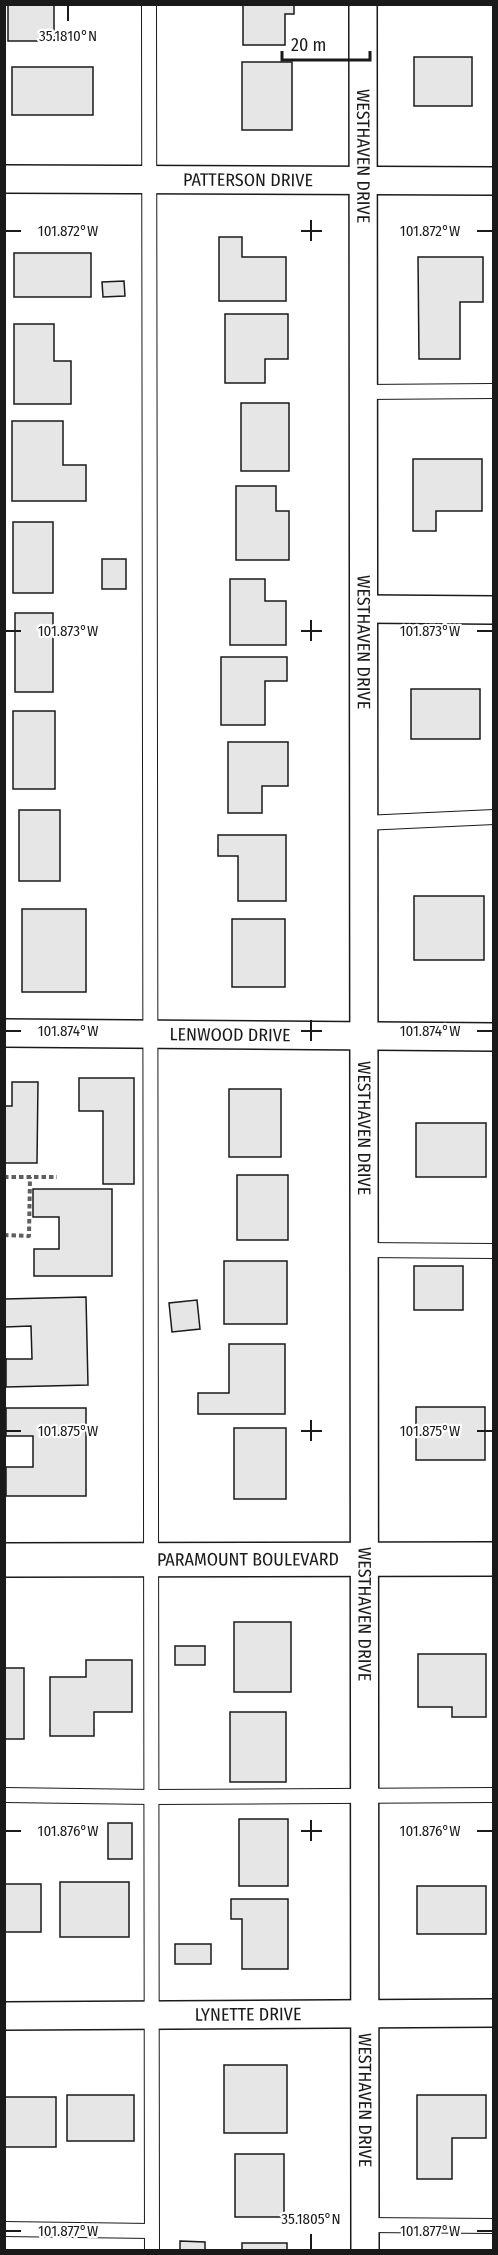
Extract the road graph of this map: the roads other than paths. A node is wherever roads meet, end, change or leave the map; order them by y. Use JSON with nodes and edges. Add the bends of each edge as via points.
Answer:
{"nodes":[{"id":1,"x":149,"y":4,"type":"edge"},
{"id":2,"x":363,"y":4,"type":"edge"},
{"id":3,"x":4,"y":179,"type":"edge"},
{"id":4,"x":149,"y":180,"type":"junction"},
{"id":5,"x":494,"y":180,"type":"edge"},
{"id":6,"x":363,"y":181,"type":"junction"},
{"id":7,"x":494,"y":391,"type":"edge"},
{"id":8,"x":364,"y":392,"type":"junction"},
{"id":9,"x":365,"y":609,"type":"junction"},
{"id":10,"x":494,"y":610,"type":"edge"},
{"id":11,"x":494,"y":817,"type":"edge"},
{"id":12,"x":364,"y":823,"type":"junction"},
{"id":13,"x":4,"y":1033,"type":"edge"},
{"id":14,"x":148,"y":1035,"type":"junction"},
{"id":15,"x":363,"y":1037,"type":"junction"},
{"id":16,"x":494,"y":1037,"type":"edge"},
{"id":17,"x":363,"y":1250,"type":"junction"},
{"id":18,"x":494,"y":1251,"type":"edge"},
{"id":19,"x":494,"y":1558,"type":"edge"},
{"id":20,"x":150,"y":1559,"type":"junction"},
{"id":21,"x":364,"y":1559,"type":"junction"},
{"id":22,"x":4,"y":1560,"type":"edge"},
{"id":23,"x":4,"y":1795,"type":"edge"},
{"id":24,"x":365,"y":1795,"type":"junction"},
{"id":25,"x":494,"y":1795,"type":"edge"},
{"id":26,"x":152,"y":1797,"type":"junction"},
{"id":27,"x":494,"y":2013,"type":"edge"},
{"id":28,"x":366,"y":2014,"type":"junction"},
{"id":29,"x":150,"y":2015,"type":"junction"},
{"id":30,"x":4,"y":2016,"type":"edge"},
{"id":31,"x":494,"y":2226,"type":"edge"},
{"id":32,"x":4,"y":2229,"type":"edge"},
{"id":33,"x":152,"y":2231,"type":"junction"},
{"id":34,"x":365,"y":2238,"type":"edge"},
{"id":35,"x":152,"y":2250,"type":"edge"}],
"edges":[{"from":1,"to":4,"type":"lane"},
{"from":2,"to":6,"type":"street","name":"WESTHAVEN DRIVE"},
{"from":3,"to":4,"type":"street","name":"PATTERSON DRIVE"},
{"from":4,"to":6,"type":"street","name":"PATTERSON DRIVE"},
{"from":4,"to":14,"type":"lane"},
{"from":5,"to":6,"type":"street","name":"PATTERSON DRIVE"},
{"from":6,"to":8,"type":"street","name":"WESTHAVEN DRIVE"},
{"from":7,"to":8,"type":"lane"},
{"from":8,"to":9,"type":"street","name":"WESTHAVEN DRIVE"},
{"from":9,"to":10,"type":"street"},
{"from":9,"to":12,"type":"street","name":"WESTHAVEN DRIVE"},
{"from":11,"to":12,"type":"lane"},
{"from":12,"to":15,"type":"street","name":"WESTHAVEN DRIVE"},
{"from":13,"to":14,"type":"street","name":"LENWOOD DRIVE"},
{"from":14,"to":15,"type":"street","name":"LENWOOD DRIVE"},
{"from":14,"to":20,"type":"lane"},
{"from":15,"to":16,"type":"street","name":"LENWOOD DRIVE"},
{"from":15,"to":17,"type":"street","name":"WESTHAVEN DRIVE"},
{"from":17,"to":18,"type":"lane"},
{"from":17,"to":21,"type":"street","name":"WESTHAVEN DRIVE"},
{"from":19,"to":21,"type":"main road","name":"PARAMOUNT BOULEVARD"},
{"from":20,"to":21,"type":"main road","name":"PARAMOUNT BOULEVARD"},
{"from":20,"to":22,"type":"main road","name":"PARAMOUNT BOULEVARD"},
{"from":20,"to":26,"type":"lane"},
{"from":21,"to":24,"type":"street","name":"WESTHAVEN DRIVE"},
{"from":23,"to":26,"type":"lane"},
{"from":24,"to":25,"type":"lane"},
{"from":24,"to":26,"type":"lane"},
{"from":24,"to":28,"type":"street","name":"WESTHAVEN DRIVE"},
{"from":26,"to":29,"type":"lane"},
{"from":27,"to":28,"type":"street","name":"LYNETTE DRIVE"},
{"from":28,"to":29,"type":"street","name":"LYNETTE DRIVE"},
{"from":28,"to":34,"type":"street","name":"WESTHAVEN DRIVE"},
{"from":29,"to":30,"type":"street","name":"LYNETTE DRIVE"},
{"from":29,"to":33,"type":"lane"},
{"from":31,"to":34,"type":"lane"},
{"from":32,"to":33,"type":"lane"},
{"from":33,"to":35,"type":"lane"}]}
